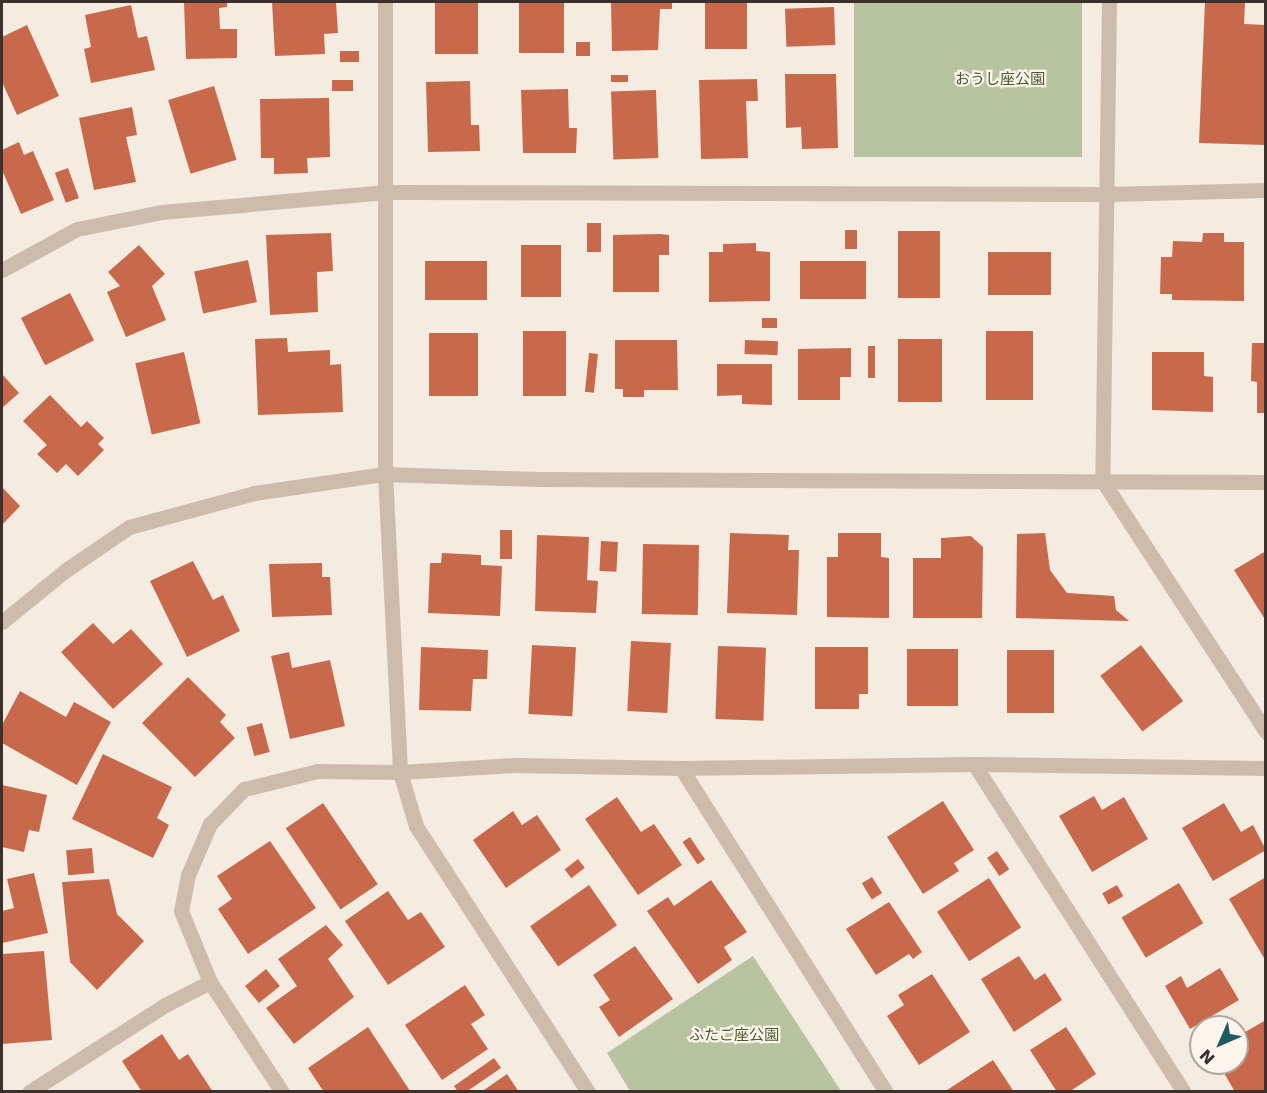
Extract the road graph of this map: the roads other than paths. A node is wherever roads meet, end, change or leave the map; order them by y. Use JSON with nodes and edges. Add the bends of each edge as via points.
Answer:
{"nodes":[{"id":1,"x":385,"y":2,"type":"edge"},
{"id":2,"x":1109,"y":2,"type":"edge"},
{"id":3,"x":1266,"y":190,"type":"edge"},
{"id":4,"x":386,"y":192,"type":"junction"},
{"id":5,"x":1107,"y":194,"type":"junction"},
{"id":6,"x":2,"y":270,"type":"edge"},
{"id":7,"x":385,"y":474,"type":"junction"},
{"id":8,"x":1102,"y":480,"type":"junction"},
{"id":9,"x":1266,"y":482,"type":"edge"},
{"id":10,"x":2,"y":622,"type":"edge"},
{"id":11,"x":1266,"y":732,"type":"edge"},
{"id":12,"x":974,"y":764,"type":"junction"},
{"id":13,"x":681,"y":768,"type":"junction"},
{"id":14,"x":1266,"y":768,"type":"edge"},
{"id":15,"x":400,"y":772,"type":"junction"},
{"id":16,"x":210,"y":982,"type":"junction"},
{"id":17,"x":28,"y":1092,"type":"edge"},
{"id":18,"x":282,"y":1092,"type":"edge"},
{"id":19,"x":588,"y":1092,"type":"edge"},
{"id":20,"x":886,"y":1092,"type":"edge"},
{"id":21,"x":1184,"y":1092,"type":"edge"}],
"edges":[{"from":1,"to":4,"type":"street"},
{"from":2,"to":5,"type":"street"},
{"from":3,"to":5,"type":"street"},
{"from":4,"to":5,"type":"street"},
{"from":4,"to":6,"type":"street","via":[[162,212],[77,229]]},
{"from":4,"to":7,"type":"street"},
{"from":5,"to":8,"type":"street"},
{"from":7,"to":8,"type":"street","via":[[551,479]]},
{"from":7,"to":10,"type":"street","via":[[254,493],[129,527],[66,570]]},
{"from":7,"to":15,"type":"street"},
{"from":8,"to":9,"type":"street"},
{"from":8,"to":11,"type":"street"},
{"from":12,"to":13,"type":"street"},
{"from":12,"to":14,"type":"street"},
{"from":12,"to":21,"type":"street"},
{"from":13,"to":15,"type":"street","via":[[515,765]]},
{"from":13,"to":20,"type":"street"},
{"from":15,"to":16,"type":"street","via":[[318,771],[244,789],[210,824],[188,875],[181,911]]},
{"from":15,"to":19,"type":"street","via":[[416,826]]},
{"from":16,"to":17,"type":"street","via":[[165,1005]]},
{"from":16,"to":18,"type":"street"}]}
